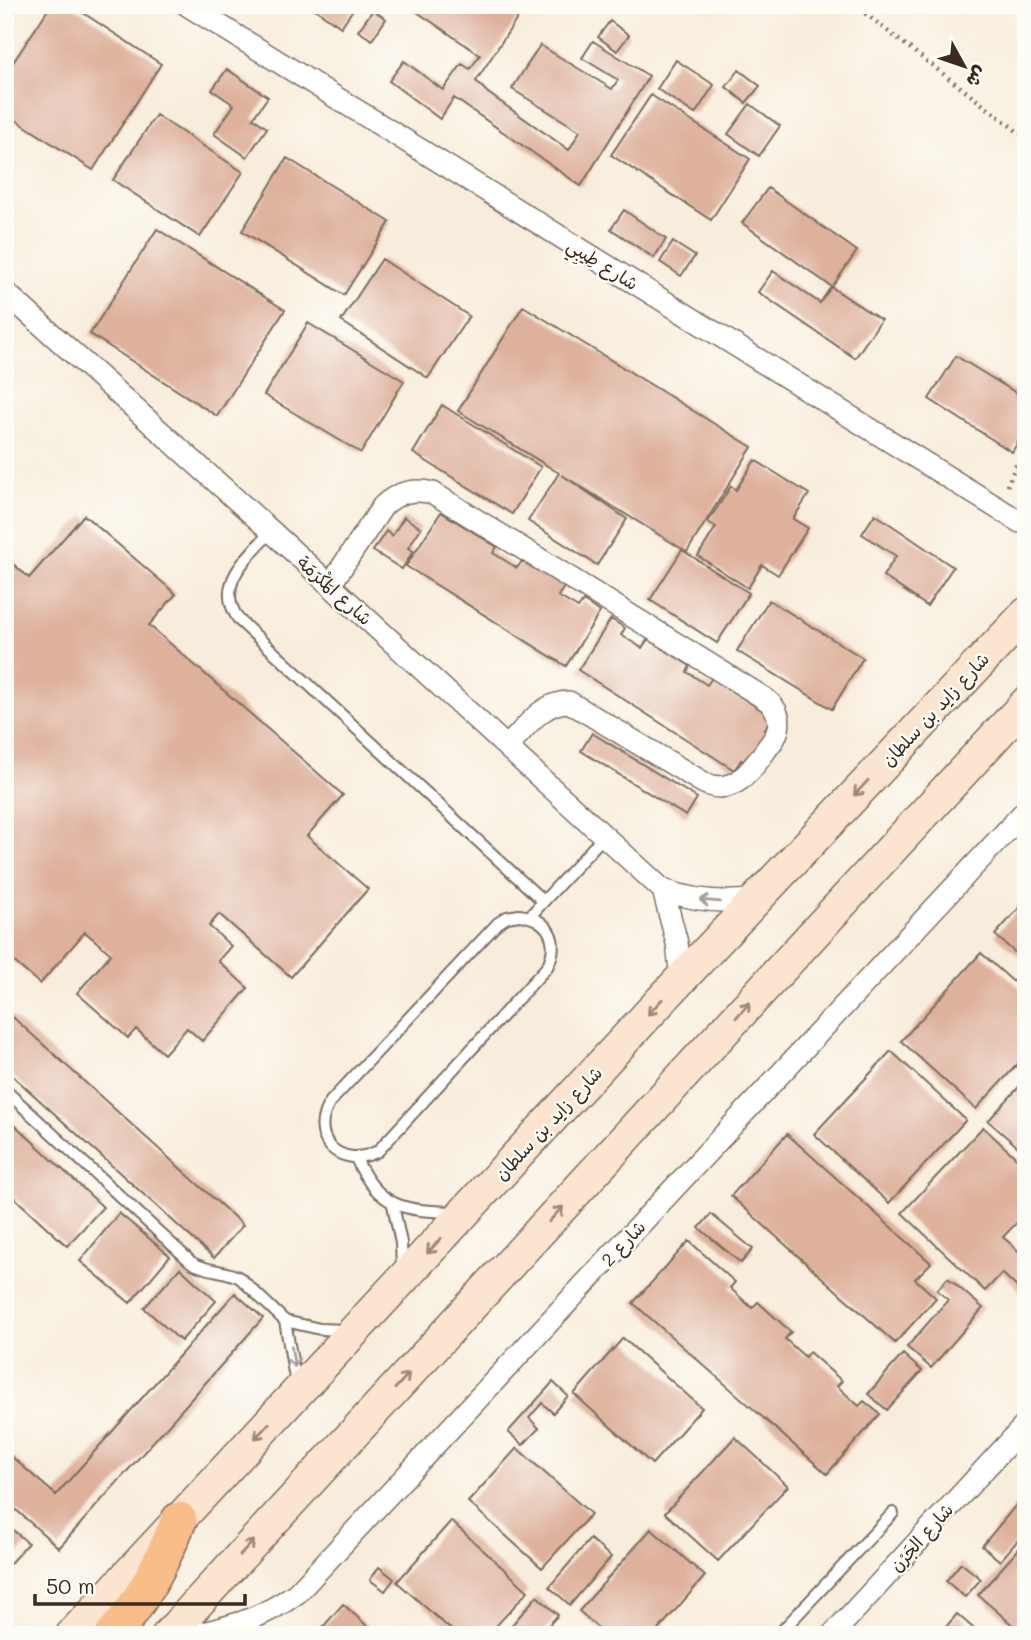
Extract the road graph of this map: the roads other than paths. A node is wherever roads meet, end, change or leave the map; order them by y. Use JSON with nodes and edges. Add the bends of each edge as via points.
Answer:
{"nodes":[{"id":1,"x":187,"y":5,"type":"edge"},
{"id":2,"x":5,"y":292,"type":"edge"},
{"id":3,"x":1024,"y":526,"type":"edge"},
{"id":4,"x":271,"y":531,"type":"junction"},
{"id":5,"x":330,"y":585,"type":"junction"},
{"id":6,"x":1026,"y":614,"type":"edge"},
{"id":7,"x":1026,"y":703,"type":"edge"},
{"id":8,"x":508,"y":747,"type":"junction"},
{"id":9,"x":1026,"y":810,"type":"edge"},
{"id":10,"x":604,"y":836,"type":"junction"},
{"id":11,"x":663,"y":890,"type":"junction"},
{"id":12,"x":757,"y":899,"type":"junction"},
{"id":13,"x":544,"y":901,"type":"junction"},
{"id":14,"x":530,"y":916,"type":"junction"},
{"id":15,"x":681,"y":979,"type":"junction"},
{"id":16,"x":5,"y":1090,"type":"edge"},
{"id":17,"x":356,"y":1158,"type":"junction"},
{"id":18,"x":393,"y":1205,"type":"junction"},
{"id":19,"x":466,"y":1213,"type":"junction"},
{"id":20,"x":401,"y":1282,"type":"junction"},
{"id":21,"x":285,"y":1321,"type":"junction"},
{"id":22,"x":355,"y":1330,"type":"junction"},
{"id":23,"x":297,"y":1394,"type":"junction"},
{"id":24,"x":1026,"y":1424,"type":"edge"},
{"id":25,"x":1018,"y":1446,"type":"edge"},
{"id":26,"x":893,"y":1513,"type":"dead end"},
{"id":27,"x":179,"y":1520,"type":"junction"},
{"id":28,"x":72,"y":1635,"type":"edge"},
{"id":29,"x":113,"y":1635,"type":"edge"},
{"id":30,"x":168,"y":1635,"type":"edge"},
{"id":31,"x":193,"y":1635,"type":"edge"},
{"id":32,"x":778,"y":1635,"type":"edge"},
{"id":33,"x":832,"y":1635,"type":"edge"}],
"edges":[{"from":1,"to":3,"type":"street","name":"شارع طِيبِي"},
{"from":2,"to":4,"type":"street","name":"شارع المَكْرَمَة"},
{"from":4,"to":5,"type":"street","name":"شارع المَكْرَمَة"},
{"from":4,"to":13,"type":"lane","via":[[230,584],[230,603],[239,620]]},
{"from":5,"to":8,"type":"street","name":"شارع المَكْرَمَة"},
{"from":5,"to":8,"type":"street","via":[[383,506],[411,490],[433,493],[771,702],[779,716],[774,739],[741,780],[728,788],[704,783],[569,702],[546,708]]},
{"from":6,"to":12,"type":"main road","name":"شارع زايد بن سلطان","one_way":true},
{"from":30,"to":7,"type":"main road","one_way":true},
{"from":8,"to":10,"type":"street","name":"شارع المَكْرَمَة"},
{"from":9,"to":31,"type":"street","name":"شارع 2","via":[[297,1593],[248,1621]]},
{"from":10,"to":11,"type":"street","name":"شارع المَكْرَمَة"},
{"from":10,"to":13,"type":"lane"},
{"from":12,"to":11,"type":"street","name":"شارع المَكْرَمَة","one_way":true,"via":[[700,901]]},
{"from":11,"to":15,"type":"street"},
{"from":12,"to":15,"type":"main road","name":"شارع زايد بن سلطان"},
{"from":13,"to":14,"type":"lane"},
{"from":14,"to":17,"type":"lane","via":[[552,937],[547,967],[378,1151]]},
{"from":14,"to":17,"type":"lane","via":[[508,917],[498,923],[331,1101],[322,1121],[327,1142],[345,1157]]},
{"from":15,"to":19,"type":"main road","name":"شارع زايد بن سلطان","one_way":true},
{"from":16,"to":21,"type":"lane","via":[[191,1262],[240,1278]]},
{"from":17,"to":18,"type":"lane","via":[[368,1182]]},
{"from":18,"to":19,"type":"lane"},
{"from":18,"to":20,"type":"lane","via":[[401,1243]]},
{"from":19,"to":20,"type":"main road","name":"شارع زايد بن سلطان","one_way":true},
{"from":20,"to":22,"type":"main road","name":"شارع زايد بن سلطان"},
{"from":21,"to":22,"type":"lane"},
{"from":21,"to":23,"type":"lane","one_way":true},
{"from":22,"to":23,"type":"main road","name":"شارع زايد بن سلطان"},
{"from":23,"to":27,"type":"main road","name":"شارع زايد بن سلطان","one_way":true},
{"from":24,"to":25,"type":"street","name":"شارع الجَرْن"},
{"from":25,"to":33,"type":"street","name":"شارع الجَرْن"},
{"from":26,"to":32,"type":"lane"},
{"from":27,"to":28,"type":"main road","name":"شارع زايد بن سلطان"},
{"from":27,"to":29,"type":"main road","via":[[156,1573]]}]}
